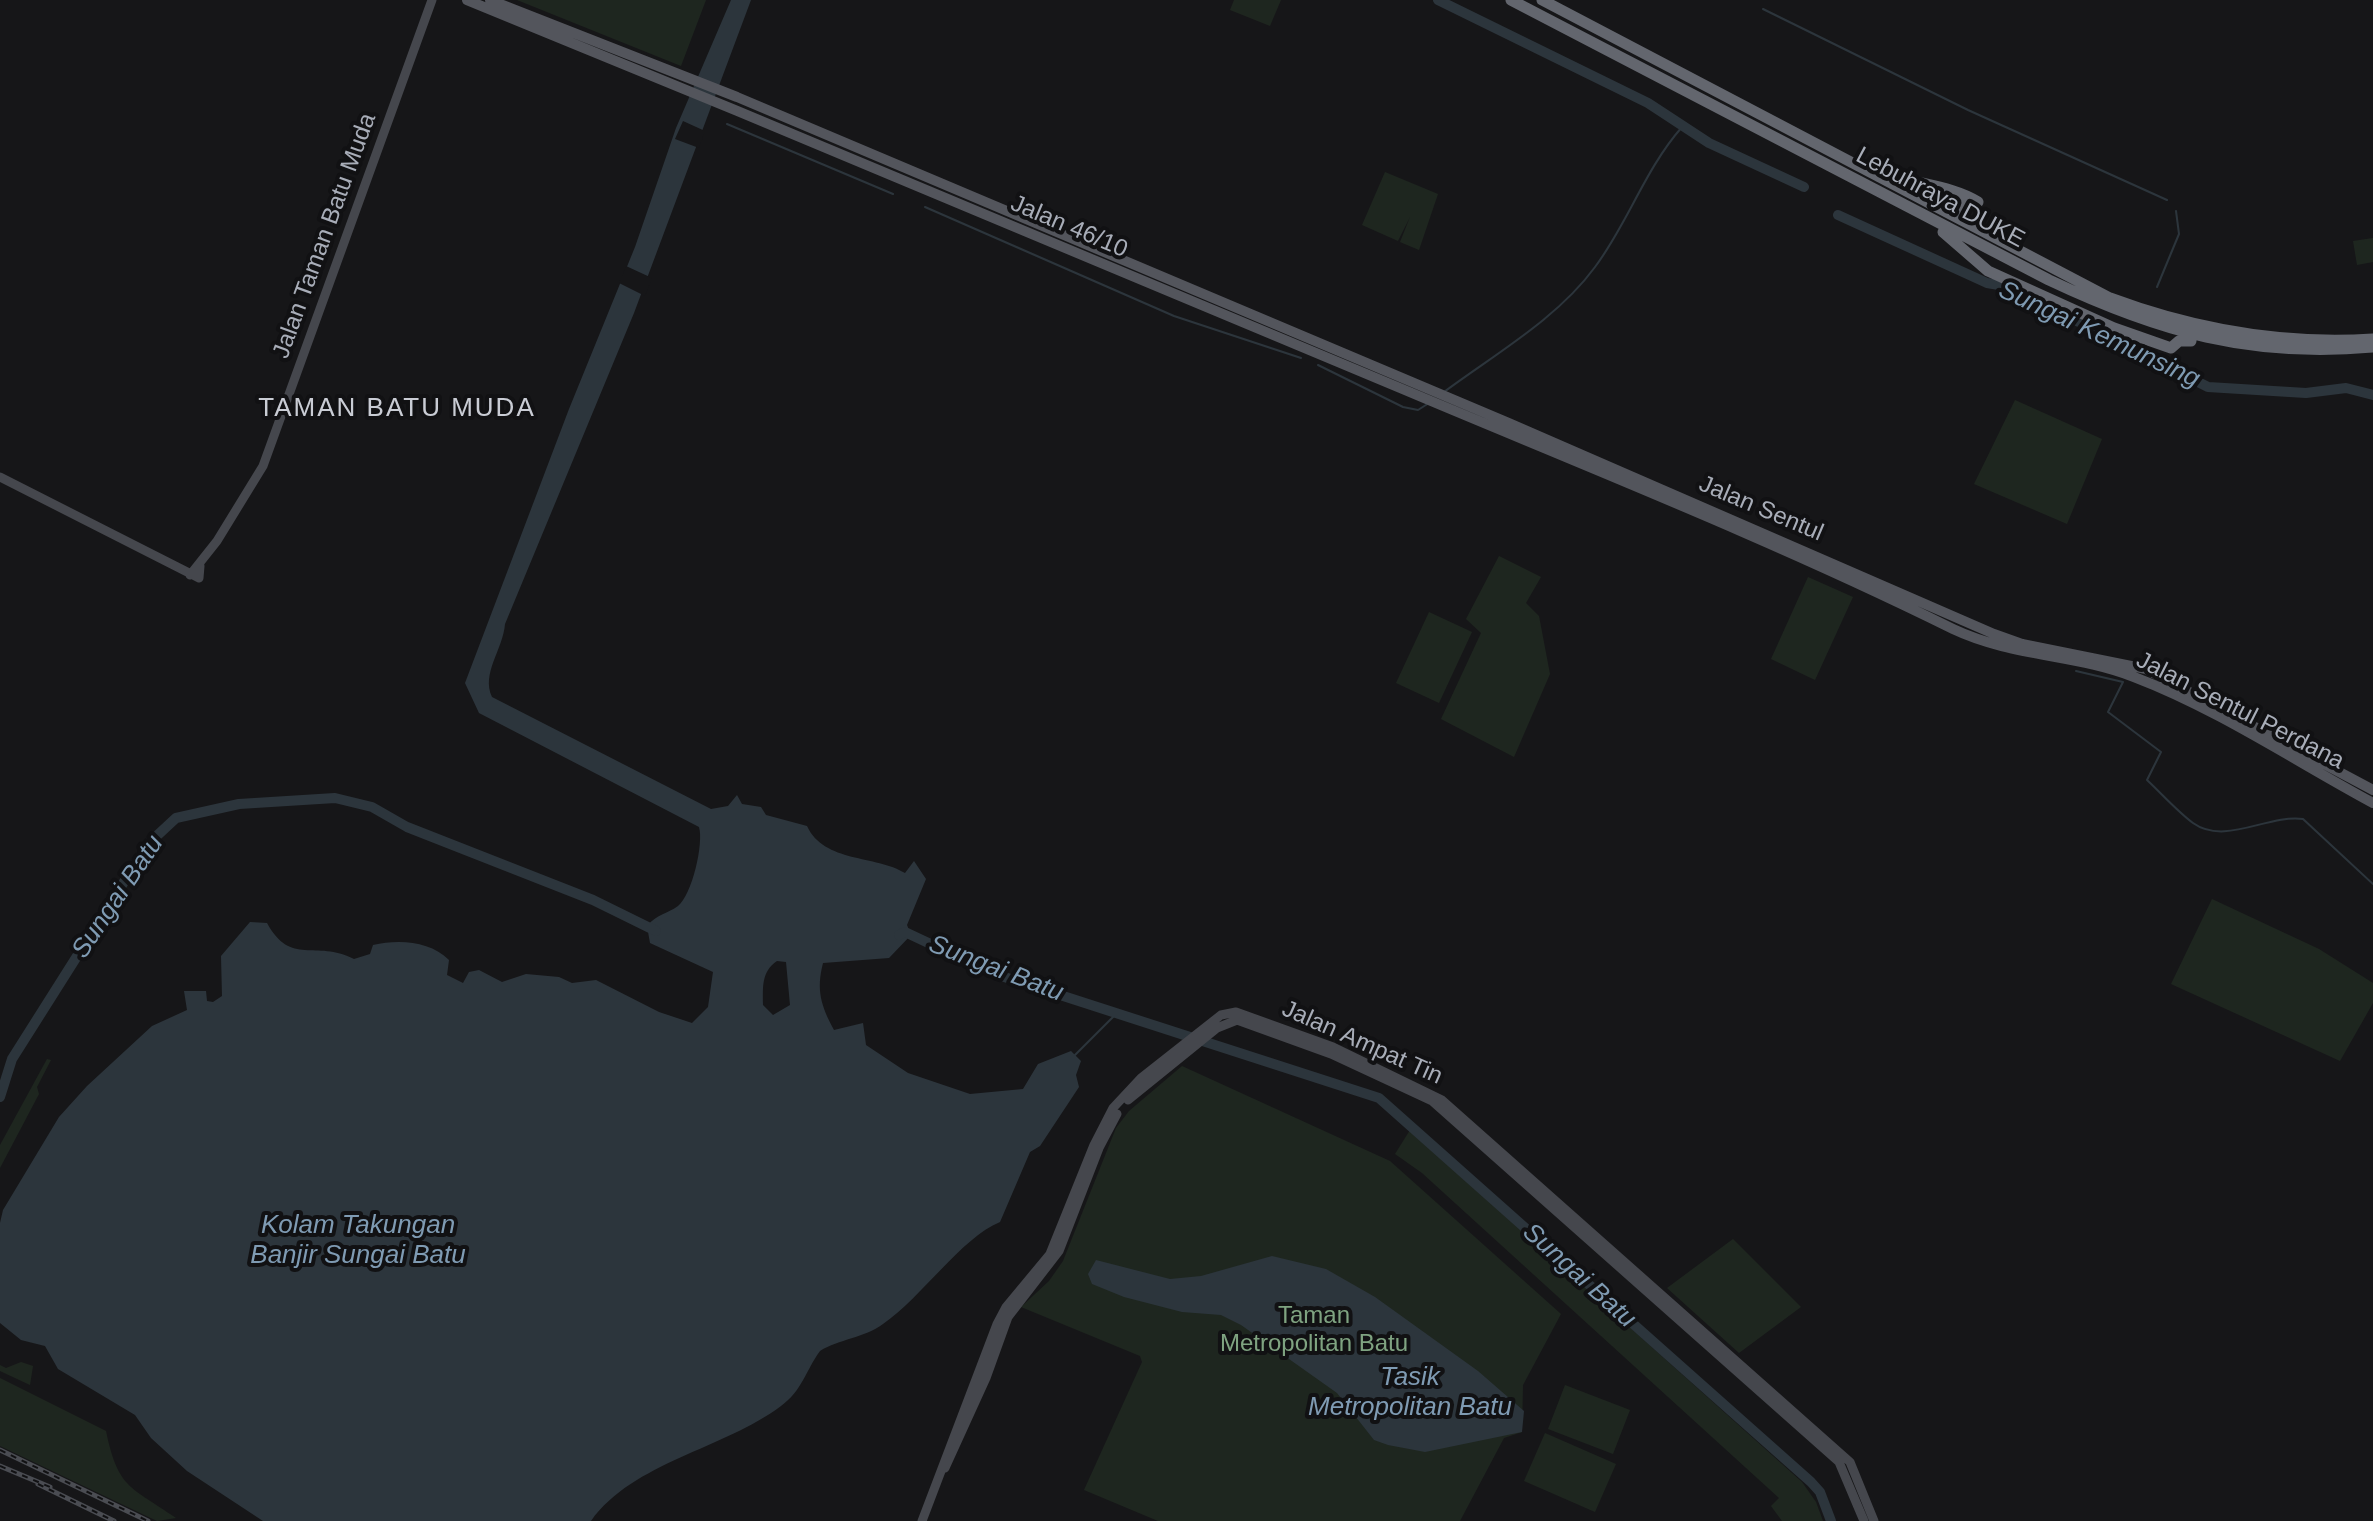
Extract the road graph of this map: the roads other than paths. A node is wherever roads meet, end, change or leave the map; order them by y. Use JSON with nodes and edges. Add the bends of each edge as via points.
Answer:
{"nodes":[{"id":1,"x":432,"y":0,"type":"edge"},
{"id":2,"x":467,"y":0,"type":"edge"},
{"id":3,"x":490,"y":0,"type":"edge"},
{"id":4,"x":1511,"y":0,"type":"edge"},
{"id":5,"x":1542,"y":0,"type":"edge"},
{"id":6,"x":694,"y":86,"type":"junction"},
{"id":7,"x":1844,"y":164,"type":"junction"},
{"id":8,"x":1973,"y":227,"type":"junction"},
{"id":9,"x":2373,"y":339,"type":"edge"},
{"id":10,"x":2251,"y":347,"type":"junction"},
{"id":11,"x":2373,"y":347,"type":"edge"},
{"id":12,"x":2299,"y":351,"type":"junction"},
{"id":13,"x":2268,"y":357,"type":"dead end"},
{"id":14,"x":1448,"y":403,"type":"junction"},
{"id":15,"x":1632,"y":476,"type":"joint"},
{"id":16,"x":0,"y":477,"type":"edge"},
{"id":17,"x":1654,"y":496,"type":"joint"},
{"id":18,"x":1916,"y":598,"type":"junction"},
{"id":19,"x":1898,"y":601,"type":"junction"},
{"id":20,"x":1925,"y":614,"type":"junction"},
{"id":21,"x":1944,"y":618,"type":"junction"},
{"id":22,"x":2143,"y":670,"type":"junction"},
{"id":23,"x":2126,"y":673,"type":"junction"},
{"id":24,"x":2151,"y":684,"type":"junction"},
{"id":25,"x":2373,"y":790,"type":"edge"},
{"id":26,"x":2373,"y":803,"type":"edge"},
{"id":27,"x":1209,"y":1029,"type":"junction"},
{"id":28,"x":1741,"y":1365,"type":"junction"},
{"id":29,"x":1760,"y":1393,"type":"junction"},
{"id":30,"x":922,"y":1521,"type":"edge"},
{"id":31,"x":1864,"y":1521,"type":"edge"},
{"id":32,"x":1874,"y":1521,"type":"edge"}],
"edges":[{"from":1,"to":16,"type":"street","name":"Jalan Taman Batu Muda","via":[[263,466],[194,576]]},
{"from":2,"to":6,"type":"main road","name":"Jalan 46/10"},
{"from":3,"to":6,"type":"main road","name":"Jalan 46/10"},
{"from":4,"to":7,"type":"highway","name":"Lebuhraya DUKE"},
{"from":5,"to":7,"type":"highway","name":"Lebuhraya DUKE"},
{"from":6,"to":14,"type":"main road","name":"Jalan 46/10"},
{"from":7,"to":8,"type":"highway","name":"Lebuhraya DUKE"},
{"from":7,"to":8,"type":"highway","via":[[1965,195],[1978,202],[1964,202],[1958,212]]},
{"from":7,"to":10,"type":"highway","name":"Lebuhraya DUKE","via":[[2103,306],[2178,332]]},
{"from":7,"to":10,"type":"highway","via":[[1954,238],[1986,270],[2114,328],[2171,348],[2182,340],[2238,350]]},
{"from":8,"to":9,"type":"highway","name":"Lebuhraya DUKE","via":[[2110,298],[2163,318],[2254,337]]},
{"from":10,"to":12,"type":"highway","name":"Lebuhraya DUKE"},
{"from":11,"to":12,"type":"highway","name":"Lebuhraya DUKE"},
{"from":12,"to":13,"type":"highway"},
{"from":14,"to":15,"type":"main road","name":"Jalan 46/10"},
{"from":14,"to":17,"type":"main road","name":"Jalan 46/10"},
{"from":15,"to":18,"type":"main road","name":"Jalan Sentul"},
{"from":17,"to":19,"type":"main road","name":"Jalan Sentul"},
{"from":18,"to":19,"type":"main road"},
{"from":18,"to":20,"type":"main road"},
{"from":18,"to":21,"type":"main road"},
{"from":19,"to":20,"type":"main road"},
{"from":20,"to":21,"type":"main road"},
{"from":21,"to":22,"type":"main road","name":"Jalan Sentul Perdana","via":[[1959,617],[2022,644]]},
{"from":21,"to":23,"type":"main road","name":"Jalan Sentul Perdana","via":[[2011,650]]},
{"from":22,"to":23,"type":"main road"},
{"from":22,"to":24,"type":"main road"},
{"from":22,"to":25,"type":"main road","name":"Jalan Sentul Perdana"},
{"from":23,"to":24,"type":"main road","name":"Jalan Sentul Perdana"},
{"from":24,"to":26,"type":"main road","name":"Jalan Sentul Perdana"},
{"from":27,"to":28,"type":"street","name":"Jalan Ampat Tin","via":[[1227,1013],[1250,1016],[1333,1047],[1434,1095]]},
{"from":27,"to":29,"type":"street","name":"Jalan Ampat Tin","via":[[1243,1021],[1432,1101]]},
{"from":27,"to":30,"type":"street","name":"Jalan Ampat Tin","via":[[1125,1099],[1099,1148],[1059,1251],[1009,1308]]},
{"from":28,"to":29,"type":"street"},
{"from":28,"to":32,"type":"street","name":"Jalan Ampat Tin","via":[[1850,1462]]},
{"from":29,"to":31,"type":"street","name":"Jalan Ampat Tin","via":[[1839,1462]]}]}
